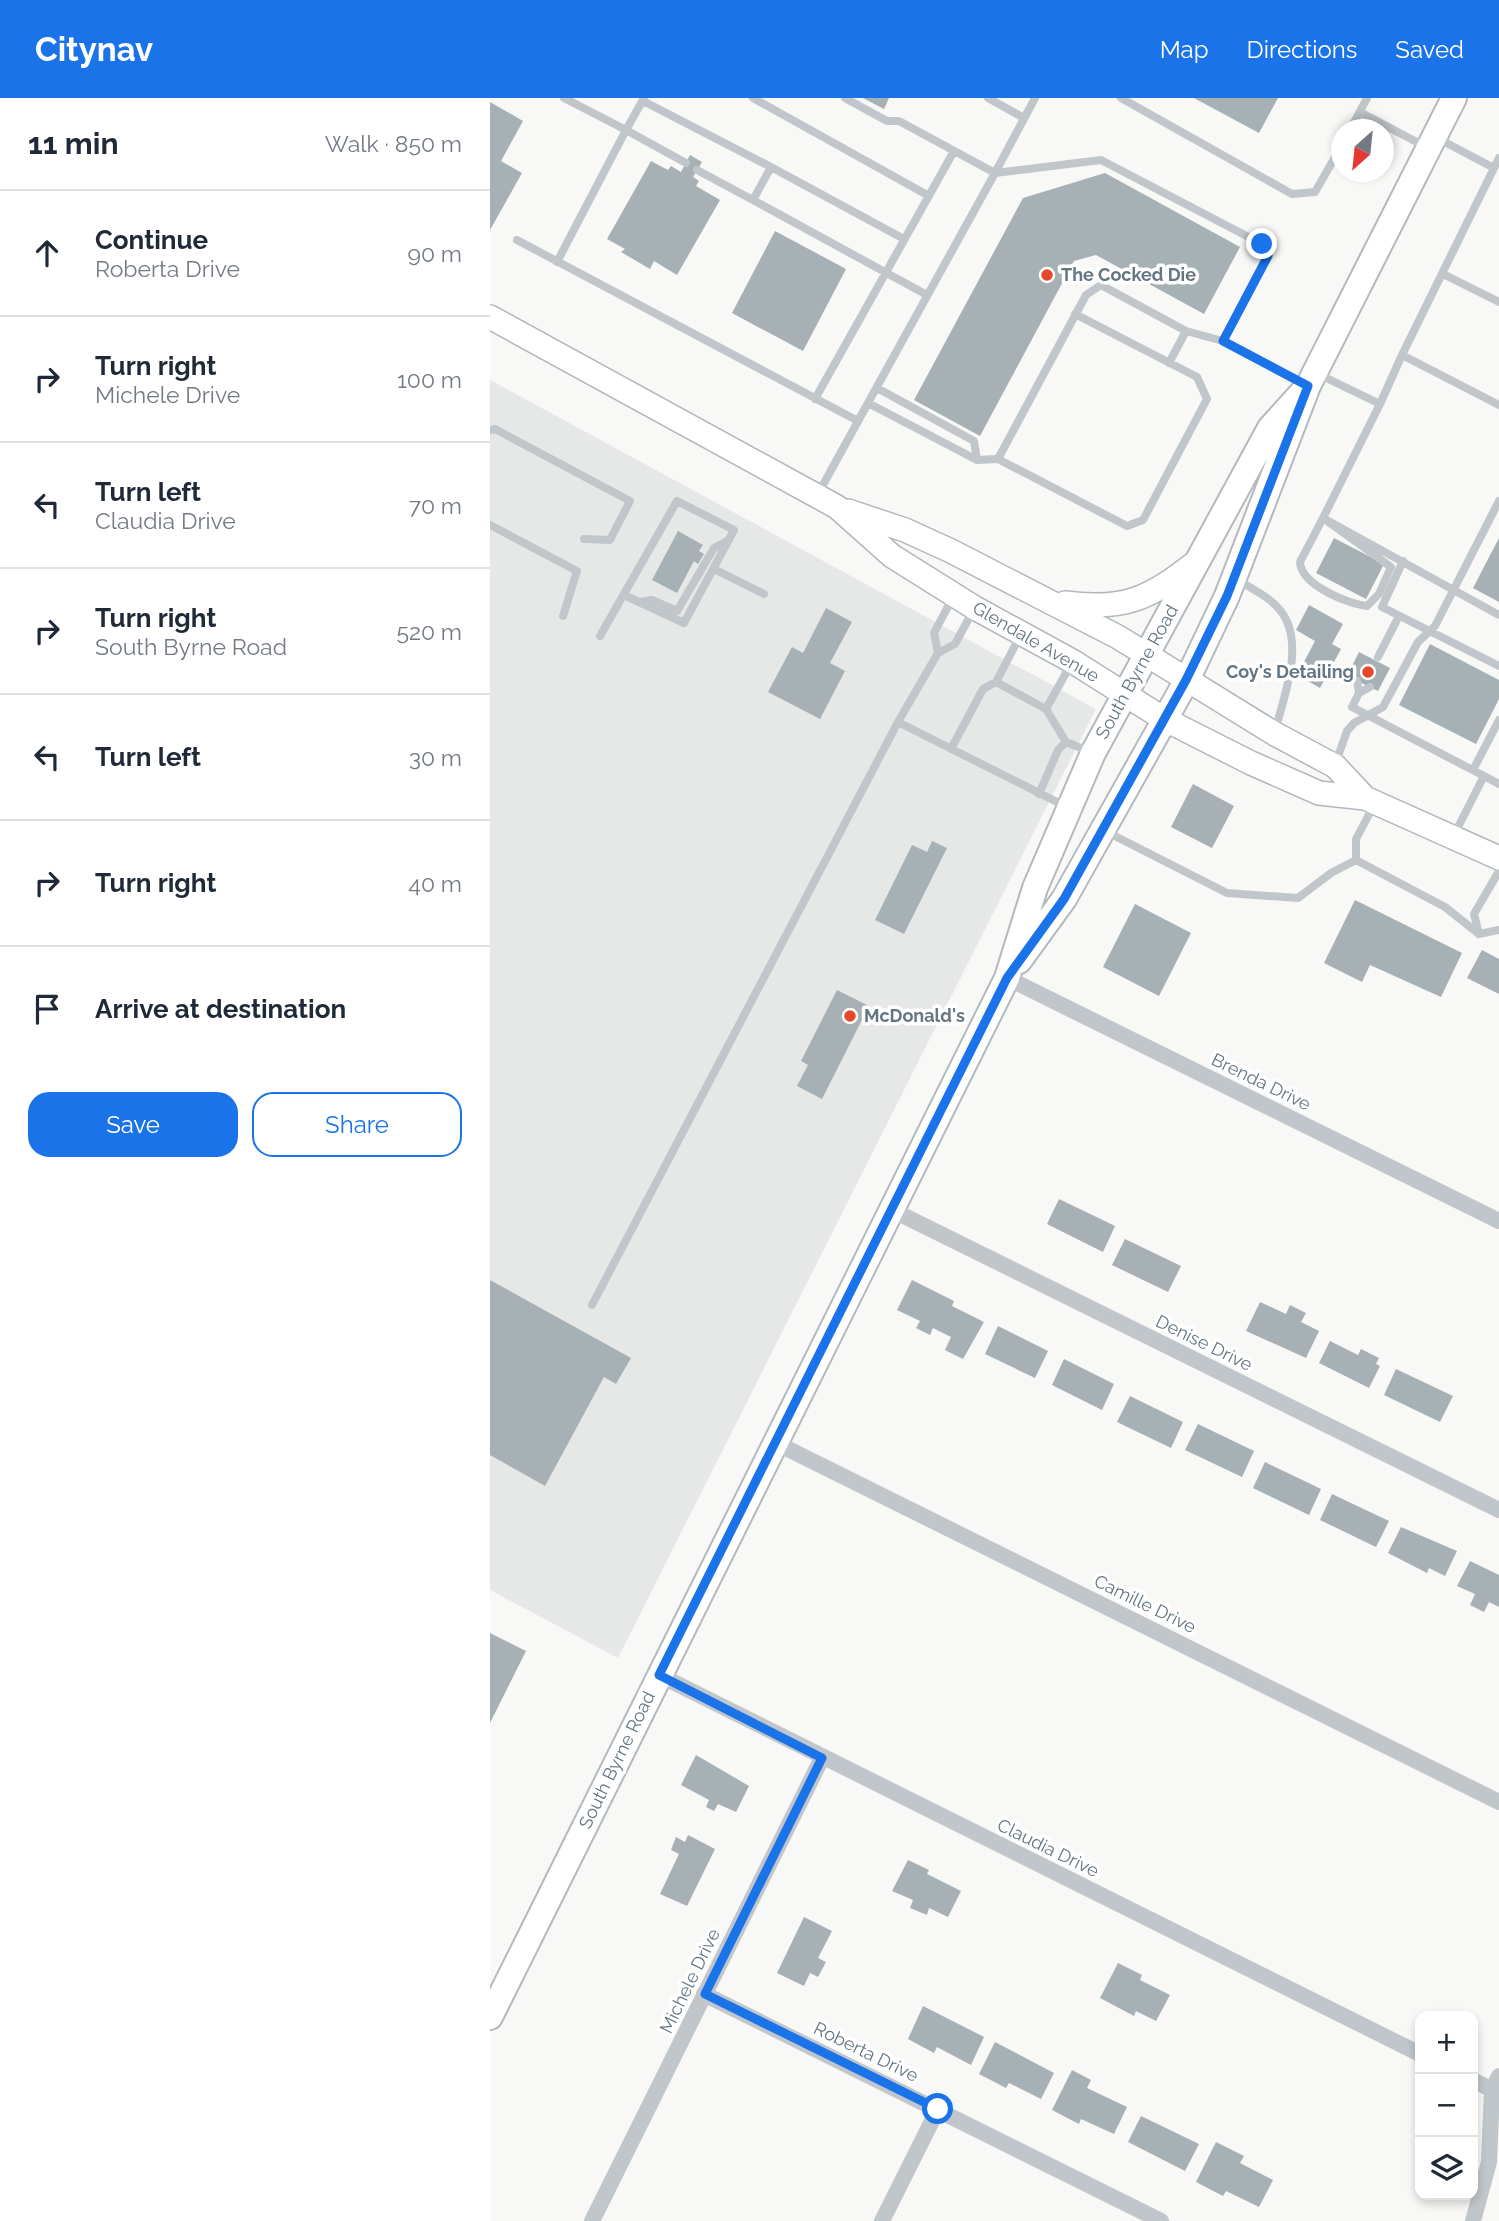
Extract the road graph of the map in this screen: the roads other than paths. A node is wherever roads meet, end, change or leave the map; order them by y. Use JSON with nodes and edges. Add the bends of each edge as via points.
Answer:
{"nodes":[{"id":1,"x":565,"y":98,"type":"edge"},
{"id":2,"x":753,"y":98,"type":"edge"},
{"id":3,"x":845,"y":98,"type":"edge"},
{"id":4,"x":989,"y":98,"type":"edge"},
{"id":5,"x":1035,"y":98,"type":"edge"},
{"id":6,"x":1121,"y":98,"type":"edge"},
{"id":7,"x":1367,"y":98,"type":"edge"},
{"id":8,"x":1454,"y":98,"type":"edge"},
{"id":9,"x":643,"y":99,"type":"edge"},
{"id":10,"x":1360,"y":111,"type":"junction"},
{"id":11,"x":1024,"y":118,"type":"junction"},
{"id":12,"x":1356,"y":119,"type":"edge"},
{"id":13,"x":626,"y":130,"type":"junction"},
{"id":14,"x":1432,"y":143,"type":"junction"},
{"id":15,"x":954,"y":151,"type":"junction"},
{"id":16,"x":1499,"y":158,"type":"edge"},
{"id":17,"x":686,"y":163,"type":"dead end"},
{"id":18,"x":1331,"y":164,"type":"edge"},
{"id":19,"x":771,"y":167,"type":"junction"},
{"id":20,"x":1494,"y":168,"type":"junction"},
{"id":21,"x":697,"y":170,"type":"dead end"},
{"id":22,"x":995,"y":173,"type":"junction"},
{"id":23,"x":929,"y":196,"type":"junction"},
{"id":24,"x":753,"y":200,"type":"junction"},
{"id":25,"x":904,"y":239,"type":"junction"},
{"id":26,"x":517,"y":240,"type":"dead end"},
{"id":27,"x":557,"y":262,"type":"junction"},
{"id":28,"x":886,"y":272,"type":"junction"},
{"id":29,"x":1443,"y":274,"type":"junction"},
{"id":30,"x":927,"y":295,"type":"junction"},
{"id":31,"x":1499,"y":302,"type":"edge"},
{"id":32,"x":1075,"y":314,"type":"junction"},
{"id":33,"x":490,"y":317,"type":"edge"},
{"id":34,"x":1186,"y":331,"type":"junction"},
{"id":35,"x":1223,"y":341,"type":"junction"},
{"id":36,"x":1402,"y":355,"type":"junction"},
{"id":37,"x":1169,"y":362,"type":"junction"},
{"id":38,"x":1311,"y":380,"type":"junction"},
{"id":39,"x":877,"y":388,"type":"junction"},
{"id":40,"x":815,"y":399,"type":"junction"},
{"id":41,"x":869,"y":403,"type":"junction"},
{"id":42,"x":1380,"y":404,"type":"junction"},
{"id":43,"x":1499,"y":405,"type":"edge"},
{"id":44,"x":858,"y":421,"type":"junction"},
{"id":45,"x":490,"y":430,"type":"edge"},
{"id":46,"x":998,"y":459,"type":"junction"},
{"id":47,"x":977,"y":460,"type":"junction"},
{"id":48,"x":827,"y":501,"type":"junction"},
{"id":49,"x":1499,"y":501,"type":"edge"},
{"id":50,"x":1323,"y":518,"type":"junction"},
{"id":51,"x":490,"y":525,"type":"edge"},
{"id":52,"x":584,"y":539,"type":"dead end"},
{"id":53,"x":729,"y":540,"type":"junction"},
{"id":54,"x":1198,"y":560,"type":"junction"},
{"id":55,"x":1404,"y":561,"type":"junction"},
{"id":56,"x":713,"y":569,"type":"junction"},
{"id":57,"x":1234,"y":578,"type":"junction"},
{"id":58,"x":1452,"y":591,"type":"junction"},
{"id":59,"x":764,"y":594,"type":"dead end"},
{"id":60,"x":954,"y":594,"type":"junction"},
{"id":61,"x":626,"y":596,"type":"junction"},
{"id":62,"x":1048,"y":601,"type":"junction"},
{"id":63,"x":640,"y":602,"type":"junction"},
{"id":64,"x":975,"y":608,"type":"junction"},
{"id":65,"x":1499,"y":615,"type":"edge"},
{"id":66,"x":563,"y":616,"type":"dead end"},
{"id":67,"x":1399,"y":616,"type":"junction"},
{"id":68,"x":1429,"y":632,"type":"junction"},
{"id":69,"x":1022,"y":634,"type":"junction"},
{"id":70,"x":600,"y":636,"type":"dead end"},
{"id":71,"x":938,"y":653,"type":"junction"},
{"id":72,"x":1147,"y":655,"type":"junction"},
{"id":73,"x":1376,"y":660,"type":"dead end"},
{"id":74,"x":1072,"y":661,"type":"junction"},
{"id":75,"x":1499,"y":666,"type":"edge"},
{"id":76,"x":1186,"y":680,"type":"junction"},
{"id":77,"x":1357,"y":681,"type":"dead end"},
{"id":78,"x":996,"y":682,"type":"junction"},
{"id":79,"x":1370,"y":688,"type":"dead end"},
{"id":80,"x":1359,"y":693,"type":"junction"},
{"id":81,"x":1124,"y":695,"type":"junction"},
{"id":82,"x":1046,"y":709,"type":"junction"},
{"id":83,"x":1368,"y":715,"type":"junction"},
{"id":84,"x":1164,"y":719,"type":"junction"},
{"id":85,"x":1499,"y":720,"type":"edge"},
{"id":86,"x":898,"y":722,"type":"junction"},
{"id":87,"x":1275,"y":734,"type":"junction"},
{"id":88,"x":1066,"y":742,"type":"junction"},
{"id":89,"x":951,"y":749,"type":"junction"},
{"id":90,"x":1093,"y":753,"type":"junction"},
{"id":91,"x":1335,"y":766,"type":"junction"},
{"id":92,"x":1473,"y":770,"type":"junction"},
{"id":93,"x":1484,"y":776,"type":"junction"},
{"id":94,"x":1498,"y":779,"type":"edge"},
{"id":95,"x":1040,"y":794,"type":"junction"},
{"id":96,"x":1370,"y":800,"type":"junction"},
{"id":97,"x":1070,"y":809,"type":"junction"},
{"id":98,"x":1102,"y":830,"type":"junction"},
{"id":99,"x":1453,"y":837,"type":"junction"},
{"id":100,"x":1499,"y":858,"type":"edge"},
{"id":101,"x":1356,"y":860,"type":"junction"},
{"id":102,"x":1499,"y":870,"type":"edge"},
{"id":103,"x":1499,"y":930,"type":"edge"},
{"id":104,"x":1479,"y":934,"type":"junction"},
{"id":105,"x":1007,"y":978,"type":"junction"},
{"id":106,"x":892,"y":1210,"type":"junction"},
{"id":107,"x":1499,"y":1221,"type":"edge"},
{"id":108,"x":592,"y":1305,"type":"dead end"},
{"id":109,"x":774,"y":1442,"type":"junction"},
{"id":110,"x":1499,"y":1510,"type":"edge"},
{"id":111,"x":659,"y":1675,"type":"junction"},
{"id":112,"x":822,"y":1758,"type":"junction"},
{"id":113,"x":1499,"y":1801,"type":"edge"},
{"id":114,"x":705,"y":1994,"type":"junction"},
{"id":115,"x":490,"y":2017,"type":"edge"},
{"id":116,"x":1415,"y":2052,"type":"edge"},
{"id":117,"x":1478,"y":2081,"type":"edge"},
{"id":118,"x":1496,"y":2083,"type":"edge"},
{"id":119,"x":938,"y":2109,"type":"junction"},
{"id":120,"x":592,"y":2221,"type":"edge"},
{"id":121,"x":882,"y":2221,"type":"edge"},
{"id":122,"x":1161,"y":2221,"type":"edge"},
{"id":123,"x":1474,"y":2221,"type":"edge"}],
"edges":[{"from":1,"to":13,"type":"lane"},
{"from":2,"to":23,"type":"lane"},
{"from":3,"to":15,"type":"lane"},
{"from":4,"to":11,"type":"lane"},
{"from":5,"to":11,"type":"lane"},
{"from":6,"to":18,"type":"lane","via":[[1292,194],[1315,192]]},
{"from":7,"to":10,"type":"lane"},
{"from":8,"to":14,"type":"main road","name":"South Byrne Road"},
{"from":9,"to":13,"type":"lane"},
{"from":9,"to":19,"type":"lane"},
{"from":10,"to":12,"type":"lane"},
{"from":10,"to":14,"type":"lane"},
{"from":11,"to":22,"type":"lane"},
{"from":13,"to":17,"type":"lane"},
{"from":13,"to":27,"type":"lane"},
{"from":14,"to":20,"type":"lane"},
{"from":14,"to":38,"type":"main road","name":"South Byrne Road"},
{"from":15,"to":22,"type":"lane"},
{"from":15,"to":23,"type":"lane"},
{"from":16,"to":20,"type":"lane"},
{"from":19,"to":24,"type":"lane"},
{"from":19,"to":25,"type":"lane"},
{"from":20,"to":29,"type":"lane"},
{"from":21,"to":24,"type":"lane"},
{"from":22,"to":30,"type":"lane"},
{"from":22,"to":35,"type":"lane","via":[[1101,160],[1262,244],[1268,256]]},
{"from":23,"to":25,"type":"lane"},
{"from":24,"to":28,"type":"lane"},
{"from":25,"to":28,"type":"lane"},
{"from":26,"to":27,"type":"lane"},
{"from":27,"to":40,"type":"lane"},
{"from":28,"to":30,"type":"lane"},
{"from":28,"to":40,"type":"lane"},
{"from":29,"to":31,"type":"lane"},
{"from":29,"to":36,"type":"lane"},
{"from":30,"to":39,"type":"lane"},
{"from":32,"to":34,"type":"lane","via":[[1086,295],[1101,285]]},
{"from":32,"to":37,"type":"lane"},
{"from":32,"to":46,"type":"lane"},
{"from":33,"to":48,"type":"main road","name":"Glendale Avenue"},
{"from":34,"to":35,"type":"lane"},
{"from":34,"to":37,"type":"lane"},
{"from":35,"to":38,"type":"lane"},
{"from":36,"to":42,"type":"lane"},
{"from":36,"to":43,"type":"lane"},
{"from":37,"to":46,"type":"lane","via":[[1196,377],[1207,400],[1143,520],[1128,526]]},
{"from":38,"to":42,"type":"lane"},
{"from":38,"to":54,"type":"main road","name":"South Byrne Road","via":[[1270,428]]},
{"from":38,"to":57,"type":"main road","name":"South Byrne Road"},
{"from":39,"to":41,"type":"lane"},
{"from":39,"to":47,"type":"lane","via":[[974,441]]},
{"from":40,"to":44,"type":"lane"},
{"from":41,"to":44,"type":"lane"},
{"from":41,"to":47,"type":"lane"},
{"from":42,"to":50,"type":"lane"},
{"from":44,"to":48,"type":"lane"},
{"from":45,"to":52,"type":"lane","via":[[630,500],[610,540]]},
{"from":46,"to":47,"type":"lane"},
{"from":48,"to":60,"type":"main road","name":"Glendale Avenue","via":[[892,556]]},
{"from":48,"to":62,"type":"main road","name":"Glendale Avenue","via":[[905,530]]},
{"from":49,"to":58,"type":"lane"},
{"from":50,"to":50,"type":"lane","via":[[1300,568],[1312,582],[1367,606],[1391,567]]},
{"from":50,"to":55,"type":"lane"},
{"from":51,"to":66,"type":"lane","via":[[577,571]]},
{"from":53,"to":56,"type":"lane"},
{"from":53,"to":61,"type":"lane","via":[[734,530],[677,501]]},
{"from":53,"to":63,"type":"lane","via":[[714,548],[677,611],[652,600]]},
{"from":54,"to":62,"type":"main road","via":[[1161,590],[1133,601],[1096,607]]},
{"from":54,"to":72,"type":"main road","name":"South Byrne Road"},
{"from":55,"to":58,"type":"lane"},
{"from":55,"to":67,"type":"lane","via":[[1382,607]]},
{"from":56,"to":59,"type":"lane"},
{"from":56,"to":63,"type":"lane","via":[[684,623]]},
{"from":57,"to":76,"type":"main road","name":"South Byrne Road"},
{"from":57,"to":87,"type":"lane","via":[[1280,610],[1288,626],[1293,646]]},
{"from":58,"to":65,"type":"lane"},
{"from":58,"to":68,"type":"lane"},
{"from":60,"to":64,"type":"main road","name":"Glendale Avenue"},
{"from":60,"to":71,"type":"lane","via":[[934,633]]},
{"from":61,"to":63,"type":"lane"},
{"from":61,"to":70,"type":"lane"},
{"from":62,"to":72,"type":"main road","name":"Glendale Avenue"},
{"from":64,"to":69,"type":"main road","name":"Glendale Avenue"},
{"from":64,"to":71,"type":"lane","via":[[955,644]]},
{"from":67,"to":68,"type":"lane"},
{"from":67,"to":73,"type":"lane"},
{"from":68,"to":75,"type":"lane"},
{"from":68,"to":83,"type":"lane","via":[[1418,642],[1388,700]]},
{"from":69,"to":74,"type":"main road","name":"Glendale Avenue"},
{"from":69,"to":78,"type":"lane"},
{"from":71,"to":86,"type":"lane"},
{"from":72,"to":76,"type":"main road","name":"Glendale Avenue"},
{"from":72,"to":81,"type":"main road","name":"South Byrne Road"},
{"from":74,"to":81,"type":"main road","name":"Glendale Avenue"},
{"from":74,"to":82,"type":"lane"},
{"from":76,"to":84,"type":"main road","name":"South Byrne Road"},
{"from":76,"to":87,"type":"main road","name":"Glendale Avenue"},
{"from":77,"to":80,"type":"lane"},
{"from":78,"to":82,"type":"lane"},
{"from":78,"to":89,"type":"lane","via":[[983,689]]},
{"from":79,"to":80,"type":"lane"},
{"from":80,"to":83,"type":"lane","via":[[1352,707]]},
{"from":81,"to":84,"type":"main road","name":"Glendale Avenue"},
{"from":81,"to":90,"type":"main road","name":"South Byrne Road"},
{"from":82,"to":88,"type":"lane"},
{"from":83,"to":91,"type":"lane","via":[[1347,731]]},
{"from":83,"to":92,"type":"lane"},
{"from":84,"to":96,"type":"main road","name":"Glendale Avenue","via":[[1319,793]]},
{"from":84,"to":98,"type":"main road","name":"South Byrne Road"},
{"from":85,"to":92,"type":"lane"},
{"from":86,"to":89,"type":"lane"},
{"from":86,"to":108,"type":"lane"},
{"from":87,"to":91,"type":"main road","name":"Glendale Avenue"},
{"from":88,"to":90,"type":"lane"},
{"from":88,"to":95,"type":"lane","via":[[1058,750]]},
{"from":89,"to":95,"type":"lane"},
{"from":90,"to":97,"type":"main road","name":"South Byrne Road"},
{"from":91,"to":96,"type":"main road","name":"Glendale Avenue"},
{"from":92,"to":93,"type":"lane"},
{"from":93,"to":94,"type":"lane"},
{"from":93,"to":99,"type":"lane"},
{"from":95,"to":97,"type":"lane"},
{"from":96,"to":99,"type":"main road","name":"Glendale Avenue"},
{"from":96,"to":101,"type":"lane","via":[[1356,839]]},
{"from":97,"to":105,"type":"main road","name":"South Byrne Road","via":[[1035,888]]},
{"from":98,"to":101,"type":"lane","via":[[1227,893],[1298,898]]},
{"from":98,"to":105,"type":"main road","name":"South Byrne Road","via":[[1064,899]]},
{"from":99,"to":100,"type":"main road","name":"Glendale Avenue"},
{"from":101,"to":104,"type":"lane","via":[[1445,907]]},
{"from":102,"to":104,"type":"lane","via":[[1474,914]]},
{"from":103,"to":104,"type":"lane"},
{"from":105,"to":106,"type":"main road","name":"South Byrne Road"},
{"from":105,"to":107,"type":"street","name":"Brenda Drive"},
{"from":106,"to":109,"type":"main road","name":"South Byrne Road"},
{"from":106,"to":110,"type":"street","name":"Denise Drive"},
{"from":109,"to":111,"type":"main road","name":"South Byrne Road"},
{"from":109,"to":113,"type":"street","name":"Camille Drive"},
{"from":111,"to":112,"type":"street","name":"Claudia Drive"},
{"from":111,"to":115,"type":"main road","name":"South Byrne Road"},
{"from":112,"to":114,"type":"street","name":"Michele Drive"},
{"from":112,"to":116,"type":"street","name":"Claudia Drive"},
{"from":114,"to":119,"type":"street","name":"Roberta Drive"},
{"from":114,"to":120,"type":"street","name":"Michele Drive"},
{"from":117,"to":118,"type":"street"},
{"from":118,"to":123,"type":"street","via":[[1489,2162]]},
{"from":119,"to":121,"type":"street"},
{"from":119,"to":122,"type":"street","name":"Roberta Drive"}]}
